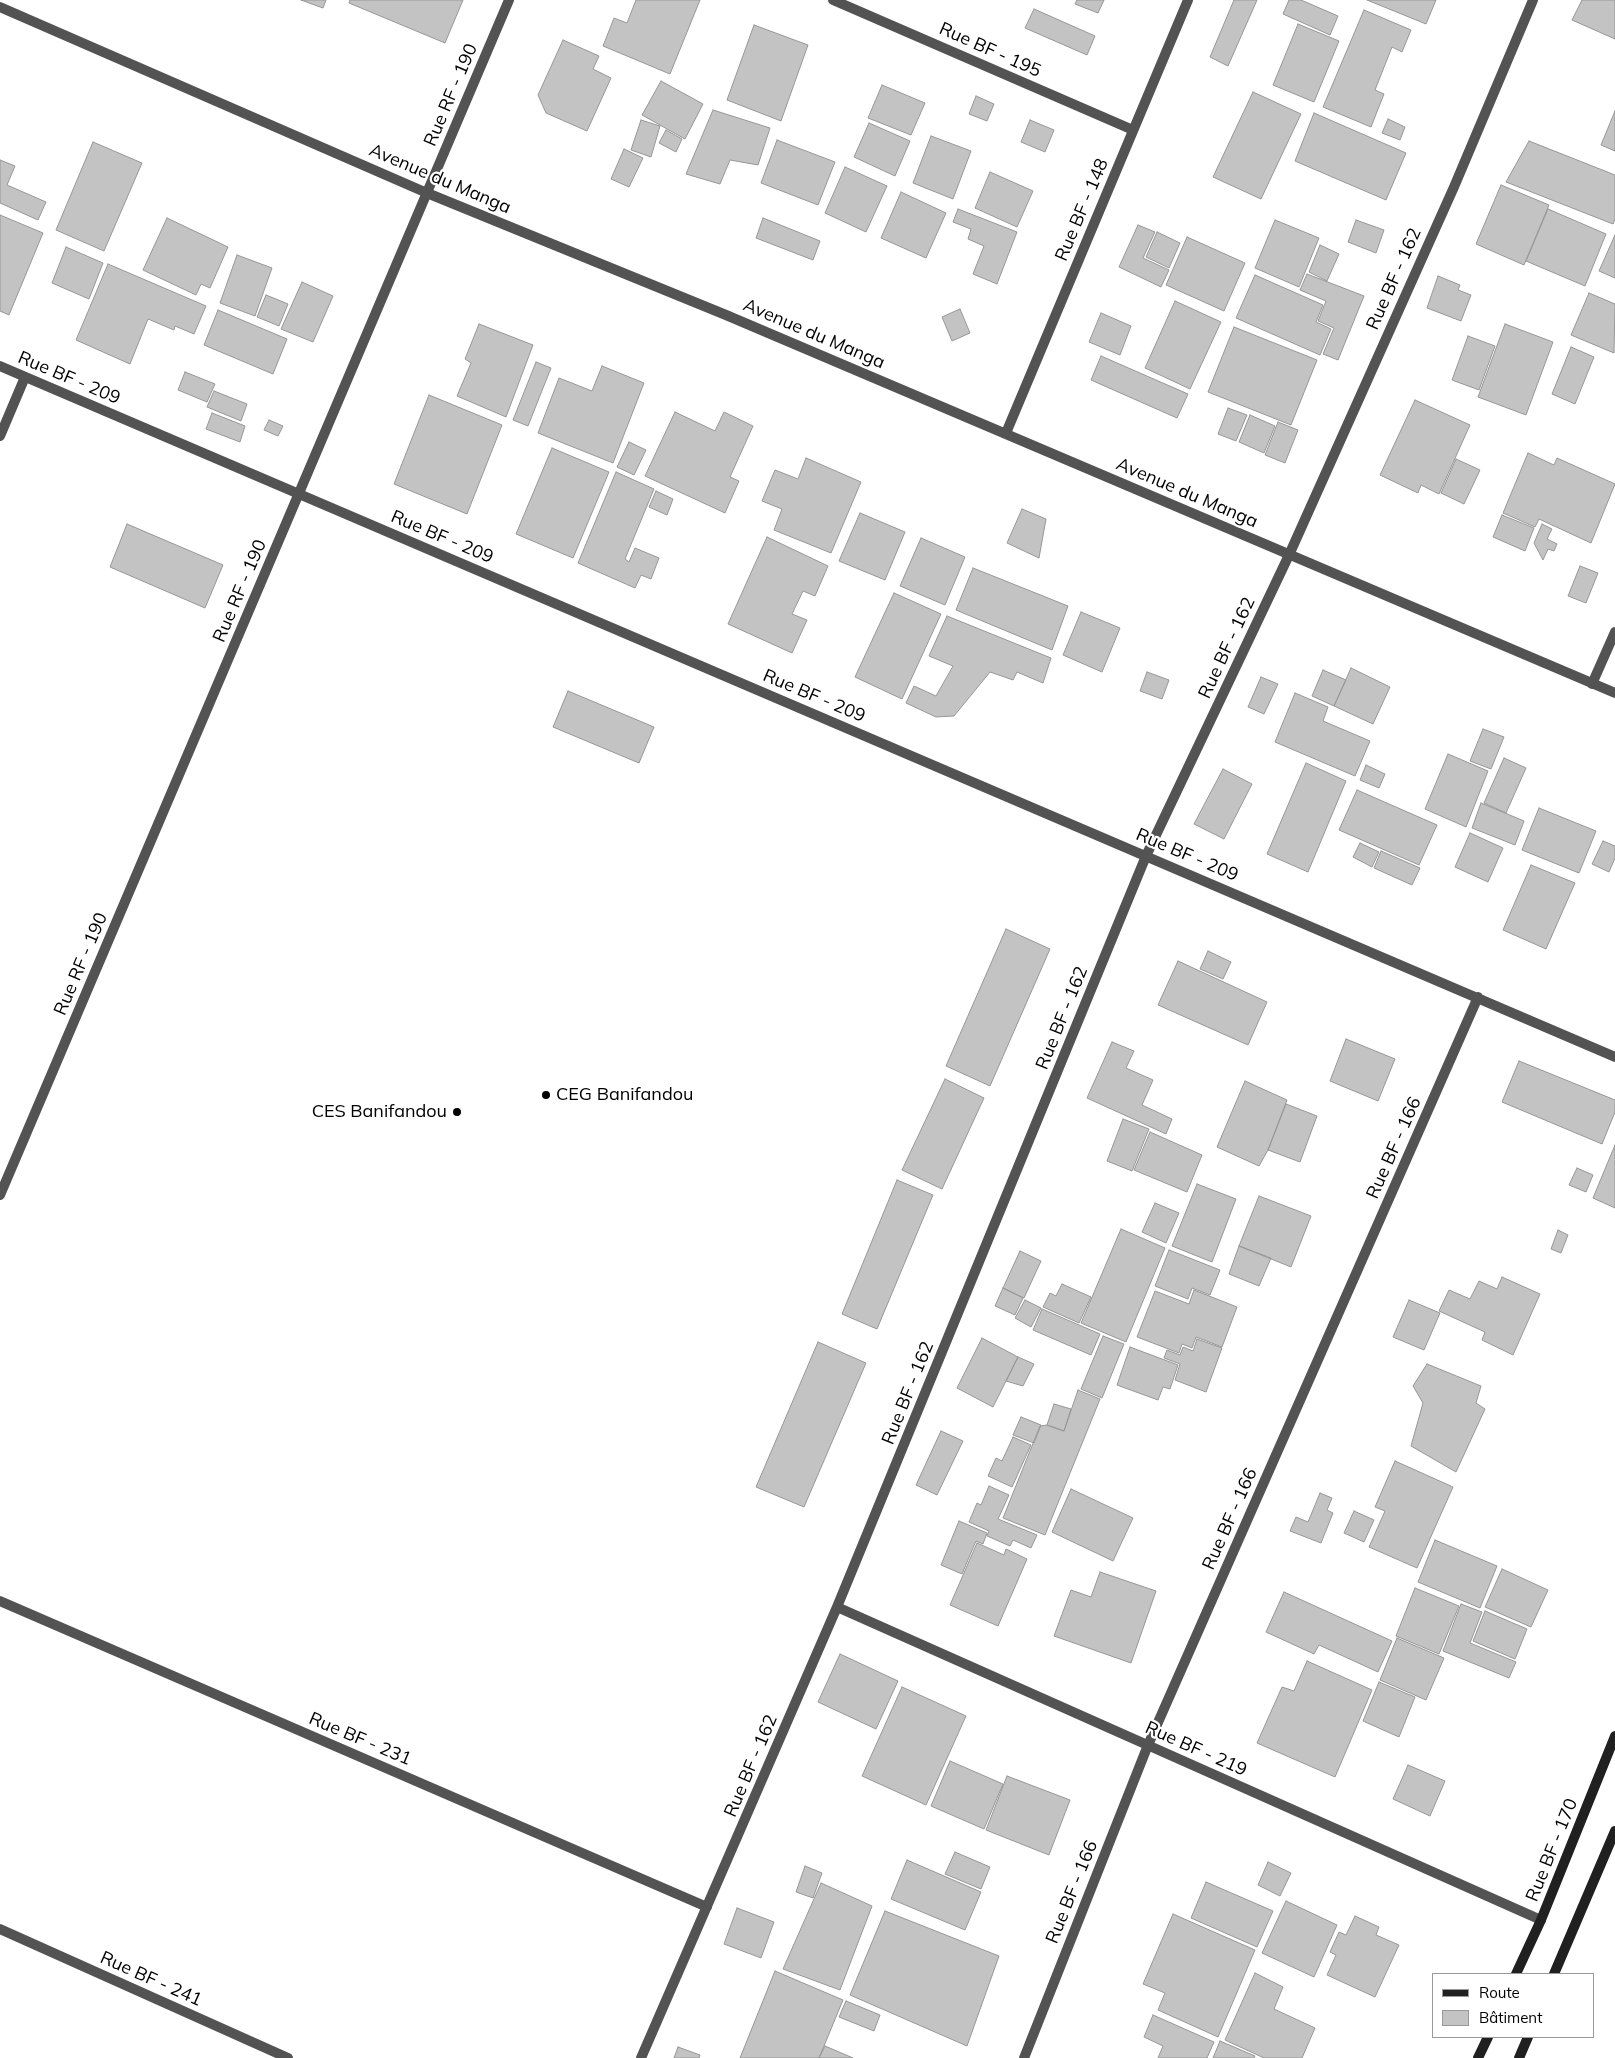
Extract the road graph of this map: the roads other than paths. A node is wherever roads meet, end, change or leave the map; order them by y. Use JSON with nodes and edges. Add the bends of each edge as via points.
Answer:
{"nodes":[{"id":1,"x":509,"y":0,"type":"edge"},
{"id":2,"x":833,"y":0,"type":"edge"},
{"id":3,"x":1188,"y":0,"type":"edge"},
{"id":4,"x":1534,"y":0,"type":"edge"},
{"id":5,"x":0,"y":7,"type":"edge"},
{"id":6,"x":1133,"y":130,"type":"junction"},
{"id":7,"x":427,"y":193,"type":"junction"},
{"id":8,"x":0,"y":366,"type":"edge"},
{"id":9,"x":25,"y":377,"type":"junction"},
{"id":10,"x":1006,"y":433,"type":"junction"},
{"id":11,"x":0,"y":436,"type":"edge"},
{"id":12,"x":299,"y":494,"type":"junction"},
{"id":13,"x":1289,"y":555,"type":"junction"},
{"id":14,"x":1615,"y":632,"type":"edge"},
{"id":15,"x":1592,"y":684,"type":"junction"},
{"id":16,"x":1615,"y":693,"type":"edge"},
{"id":17,"x":1146,"y":856,"type":"junction"},
{"id":18,"x":1478,"y":997,"type":"junction"},
{"id":19,"x":1615,"y":1057,"type":"edge"},
{"id":20,"x":0,"y":1195,"type":"edge"},
{"id":21,"x":0,"y":1601,"type":"edge"},
{"id":22,"x":837,"y":1608,"type":"junction"},
{"id":23,"x":1615,"y":1736,"type":"edge"},
{"id":24,"x":1148,"y":1745,"type":"junction"},
{"id":25,"x":1615,"y":1831,"type":"edge"},
{"id":26,"x":707,"y":1908,"type":"junction"},
{"id":27,"x":1541,"y":1920,"type":"junction"},
{"id":28,"x":0,"y":1929,"type":"edge"},
{"id":29,"x":1516,"y":1973,"type":"edge"},
{"id":30,"x":1554,"y":1973,"type":"edge"},
{"id":31,"x":1488,"y":2038,"type":"edge"},
{"id":32,"x":1528,"y":2038,"type":"edge"},
{"id":33,"x":288,"y":2058,"type":"edge"},
{"id":34,"x":641,"y":2058,"type":"edge"},
{"id":35,"x":1024,"y":2058,"type":"edge"},
{"id":36,"x":1478,"y":2058,"type":"edge"},
{"id":37,"x":1519,"y":2058,"type":"edge"}],
"edges":[{"from":1,"to":7,"type":"street","name":"Rue RF - 190"},
{"from":2,"to":6,"type":"street","name":"Rue BF - 195"},
{"from":3,"to":6,"type":"street","name":"Rue BF - 148"},
{"from":4,"to":13,"type":"street","name":"Rue BF - 162"},
{"from":5,"to":7,"type":"street","name":"Avenue du Manga"},
{"from":6,"to":10,"type":"street","name":"Rue BF - 148"},
{"from":7,"to":10,"type":"street","name":"Avenue du Manga"},
{"from":7,"to":12,"type":"street","name":"Rue RF - 190"},
{"from":8,"to":9,"type":"street","name":"Rue BF - 209"},
{"from":9,"to":11,"type":"street"},
{"from":9,"to":12,"type":"street","name":"Rue BF - 209"},
{"from":10,"to":13,"type":"street","name":"Avenue du Manga"},
{"from":12,"to":17,"type":"street","name":"Rue BF - 209"},
{"from":12,"to":20,"type":"street","name":"Rue RF - 190"},
{"from":13,"to":15,"type":"street","name":"Avenue du Manga"},
{"from":13,"to":17,"type":"street","name":"Rue BF - 162"},
{"from":14,"to":15,"type":"street"},
{"from":15,"to":16,"type":"street","name":"Avenue du Manga"},
{"from":17,"to":18,"type":"street","name":"Rue BF - 209"},
{"from":17,"to":22,"type":"street","name":"Rue BF - 162"},
{"from":18,"to":19,"type":"street","name":"Rue BF - 209"},
{"from":18,"to":24,"type":"street","name":"Rue BF - 166"},
{"from":21,"to":26,"type":"street","name":"Rue BF - 231"},
{"from":22,"to":24,"type":"street","name":"Rue BF - 219"},
{"from":22,"to":26,"type":"street","name":"Rue BF - 162"},
{"from":23,"to":27,"type":"main road","name":"Rue BF - 170"},
{"from":24,"to":27,"type":"street","name":"Rue BF - 219"},
{"from":24,"to":35,"type":"street","name":"Rue BF - 166"},
{"from":25,"to":30,"type":"main road"},
{"from":26,"to":34,"type":"street","name":"Rue BF - 162"},
{"from":27,"to":29,"type":"main road","name":"Rue BF - 170"},
{"from":28,"to":33,"type":"street","name":"Rue BF - 241"},
{"from":31,"to":36,"type":"main road"},
{"from":32,"to":37,"type":"main road"}]}
